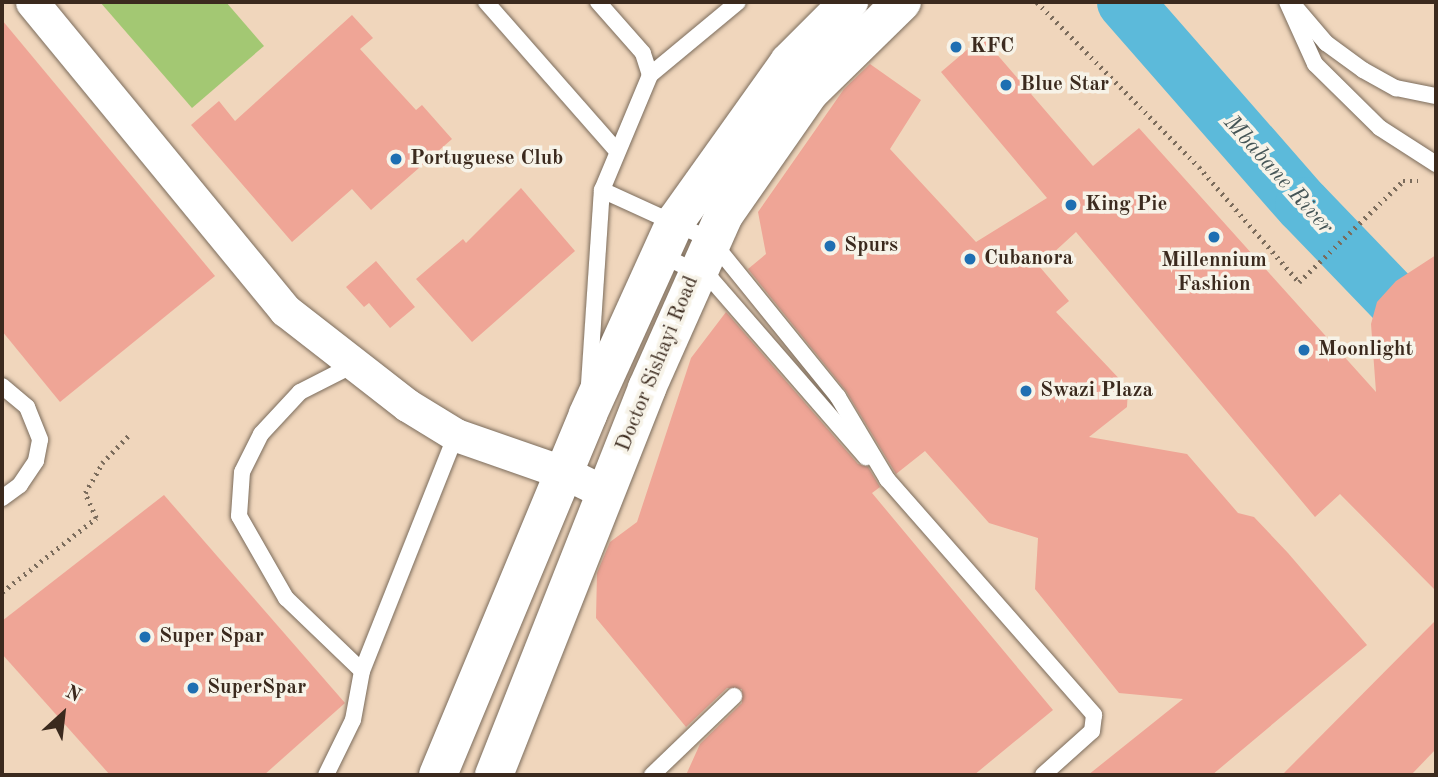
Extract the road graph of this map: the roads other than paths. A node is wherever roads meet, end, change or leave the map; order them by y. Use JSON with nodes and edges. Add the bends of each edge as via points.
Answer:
{"nodes":[{"id":1,"x":32,"y":2,"type":"edge"},
{"id":2,"x":486,"y":2,"type":"edge"},
{"id":3,"x":598,"y":2,"type":"edge"},
{"id":4,"x":738,"y":2,"type":"edge"},
{"id":5,"x":849,"y":2,"type":"edge"},
{"id":6,"x":902,"y":2,"type":"edge"},
{"id":7,"x":1289,"y":2,"type":"edge"},
{"id":8,"x":650,"y":75,"type":"junction"},
{"id":9,"x":1436,"y":96,"type":"edge"},
{"id":10,"x":617,"y":151,"type":"junction"},
{"id":11,"x":1436,"y":164,"type":"edge"},
{"id":12,"x":602,"y":190,"type":"junction"},
{"id":13,"x":668,"y":238,"type":"junction"},
{"id":14,"x":703,"y":256,"type":"junction"},
{"id":15,"x":355,"y":364,"type":"junction"},
{"id":16,"x":2,"y":386,"type":"edge"},
{"id":17,"x":588,"y":414,"type":"junction"},
{"id":18,"x":456,"y":435,"type":"junction"},
{"id":19,"x":565,"y":473,"type":"junction"},
{"id":20,"x":887,"y":479,"type":"junction"},
{"id":21,"x":606,"y":494,"type":"junction"},
{"id":22,"x":2,"y":498,"type":"edge"},
{"id":23,"x":362,"y":671,"type":"junction"},
{"id":24,"x":734,"y":695,"type":"dead end"},
{"id":25,"x":326,"y":775,"type":"edge"},
{"id":26,"x":438,"y":775,"type":"edge"},
{"id":27,"x":494,"y":775,"type":"edge"},
{"id":28,"x":652,"y":775,"type":"edge"},
{"id":29,"x":1043,"y":775,"type":"edge"}],
"edges":[{"from":1,"to":15,"type":"street","via":[[285,310]]},
{"from":2,"to":10,"type":"lane"},
{"from":3,"to":8,"type":"lane","via":[[643,53]]},
{"from":4,"to":8,"type":"lane"},
{"from":5,"to":13,"type":"main road","name":"Doctor Sishayi Road","via":[[789,62]]},
{"from":6,"to":14,"type":"main road","name":"Doctor Sishayi Road","via":[[808,93],[761,155]]},
{"from":7,"to":9,"type":"lane","via":[[1326,43],[1363,71],[1396,88]]},
{"from":7,"to":11,"type":"lane","via":[[1315,64],[1380,128]]},
{"from":8,"to":10,"type":"lane"},
{"from":10,"to":12,"type":"lane"},
{"from":12,"to":13,"type":"lane"},
{"from":12,"to":17,"type":"lane"},
{"from":13,"to":14,"type":"lane"},
{"from":13,"to":14,"type":"lane"},
{"from":13,"to":17,"type":"main road","name":"Doctor Sishayi Road"},
{"from":14,"to":20,"type":"lane","via":[[712,280]]},
{"from":14,"to":20,"type":"lane","via":[[838,397]]},
{"from":14,"to":21,"type":"main road","name":"Doctor Sishayi Road"},
{"from":15,"to":18,"type":"street","via":[[407,405]]},
{"from":15,"to":23,"type":"lane","via":[[300,392],[261,433],[242,472],[239,516],[286,598]]},
{"from":16,"to":22,"type":"lane","via":[[27,407],[40,439],[36,461],[20,485]]},
{"from":17,"to":19,"type":"main road","name":"Doctor Sishayi Road"},
{"from":18,"to":19,"type":"street"},
{"from":18,"to":23,"type":"lane"},
{"from":19,"to":21,"type":"street"},
{"from":19,"to":26,"type":"main road","name":"Doctor Sishayi Road"},
{"from":20,"to":29,"type":"lane","via":[[1094,715],[1092,731]]},
{"from":21,"to":27,"type":"main road","name":"Doctor Sishayi Road"},
{"from":23,"to":25,"type":"lane","via":[[353,720]]},
{"from":24,"to":28,"type":"lane"}]}
